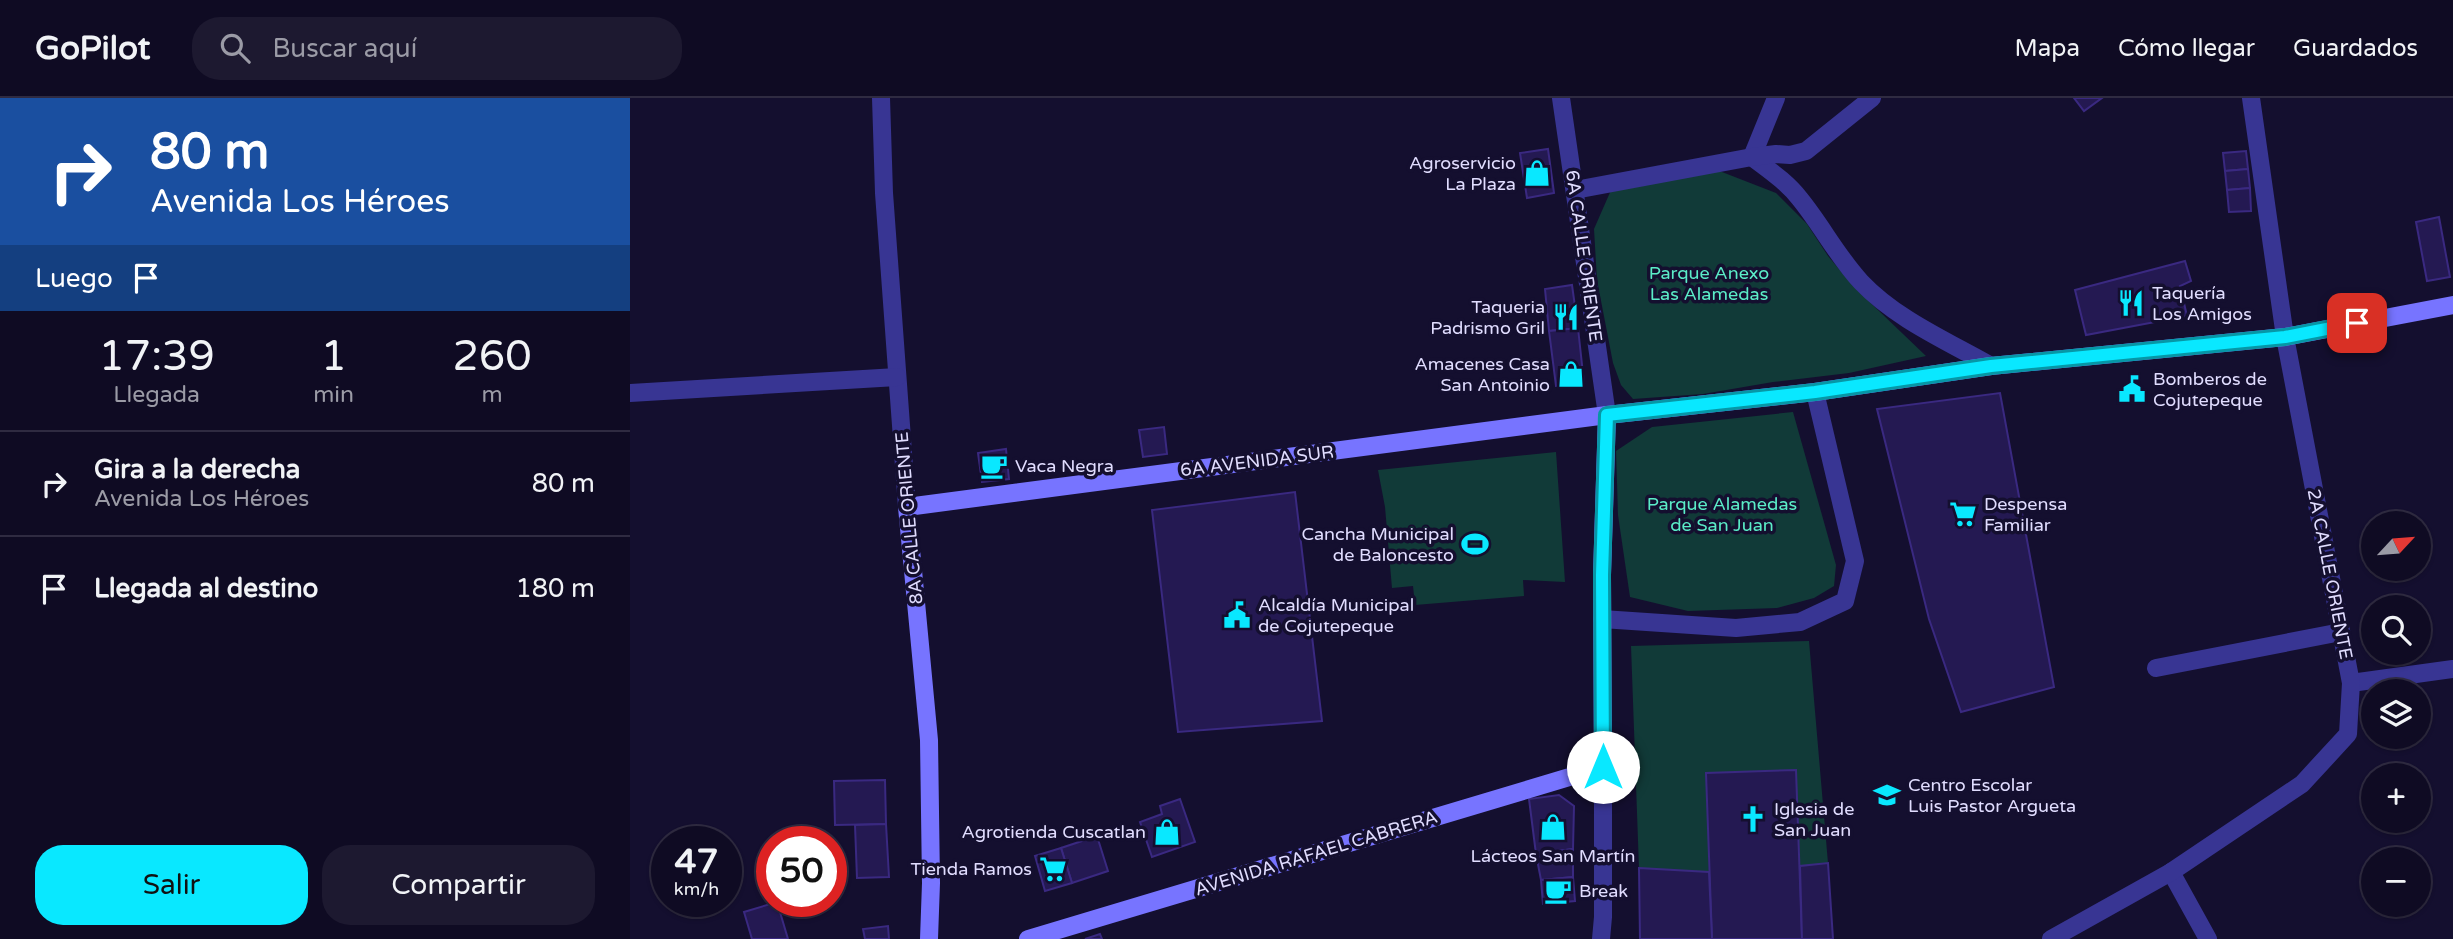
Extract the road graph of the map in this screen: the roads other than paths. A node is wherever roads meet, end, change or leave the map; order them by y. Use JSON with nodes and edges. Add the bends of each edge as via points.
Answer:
{"nodes":[{"id":1,"x":881,"y":98,"type":"edge"},
{"id":2,"x":1561,"y":98,"type":"edge"},
{"id":3,"x":1776,"y":98,"type":"edge"},
{"id":4,"x":1872,"y":98,"type":"edge"},
{"id":5,"x":2251,"y":98,"type":"edge"},
{"id":6,"x":1752,"y":157,"type":"junction"},
{"id":7,"x":1575,"y":190,"type":"junction"},
{"id":8,"x":2453,"y":305,"type":"edge"},
{"id":9,"x":2285,"y":337,"type":"junction"},
{"id":10,"x":1991,"y":366,"type":"junction"},
{"id":11,"x":897,"y":377,"type":"junction"},
{"id":12,"x":1815,"y":392,"type":"junction"},
{"id":13,"x":630,"y":393,"type":"edge"},
{"id":14,"x":1607,"y":415,"type":"junction"},
{"id":15,"x":908,"y":507,"type":"junction"},
{"id":16,"x":1602,"y":618,"type":"junction"},
{"id":17,"x":2341,"y":632,"type":"junction"},
{"id":18,"x":2156,"y":668,"type":"dead end"},
{"id":19,"x":2453,"y":669,"type":"edge"},
{"id":20,"x":2351,"y":684,"type":"junction"},
{"id":21,"x":1603,"y":767,"type":"junction"},
{"id":22,"x":2171,"y":872,"type":"junction"},
{"id":23,"x":929,"y":939,"type":"edge"},
{"id":24,"x":1028,"y":939,"type":"edge"},
{"id":25,"x":1601,"y":939,"type":"edge"},
{"id":26,"x":2051,"y":939,"type":"edge"},
{"id":27,"x":2208,"y":939,"type":"edge"}],
"edges":[{"from":1,"to":11,"type":"street","name":"8A CALLE ORIENTE"},
{"from":2,"to":7,"type":"street","name":"6A CALLE ORIENTE"},
{"from":3,"to":6,"type":"street"},
{"from":4,"to":6,"type":"street","via":[[1806,151]]},
{"from":5,"to":9,"type":"street","name":"2A CALLE ORIENTE"},
{"from":6,"to":7,"type":"street"},
{"from":6,"to":10,"type":"street","via":[[1801,200],[1862,284],[1899,314]]},
{"from":7,"to":14,"type":"street","name":"6A CALLE ORIENTE"},
{"from":8,"to":9,"type":"main road","name":"6A AVENIDA SUR"},
{"from":9,"to":10,"type":"main road","name":"6A AVENIDA SUR"},
{"from":9,"to":17,"type":"street","name":"2A CALLE ORIENTE"},
{"from":10,"to":12,"type":"main road","name":"6A AVENIDA SUR"},
{"from":11,"to":13,"type":"street"},
{"from":11,"to":15,"type":"street","name":"8A CALLE ORIENTE"},
{"from":12,"to":14,"type":"main road","name":"6A AVENIDA SUR"},
{"from":12,"to":16,"type":"street","via":[[1855,562],[1845,601],[1800,622],[1736,628]]},
{"from":14,"to":15,"type":"main road","name":"6A AVENIDA SUR"},
{"from":14,"to":16,"type":"main road"},
{"from":15,"to":23,"type":"main road","name":"8A CALLE ORIENTE","via":[[929,740]]},
{"from":16,"to":21,"type":"main road"},
{"from":17,"to":18,"type":"street"},
{"from":17,"to":20,"type":"street","name":"2A CALLE ORIENTE"},
{"from":19,"to":20,"type":"street"},
{"from":20,"to":22,"type":"street","name":"2A CALLE ORIENTE","via":[[2348,734],[2302,784]]},
{"from":21,"to":24,"type":"main road","name":"AVENIDA RAFAEL CABRERA"},
{"from":21,"to":25,"type":"street"},
{"from":22,"to":26,"type":"street","name":"2A CALLE ORIENTE"},
{"from":22,"to":27,"type":"street"}]}
